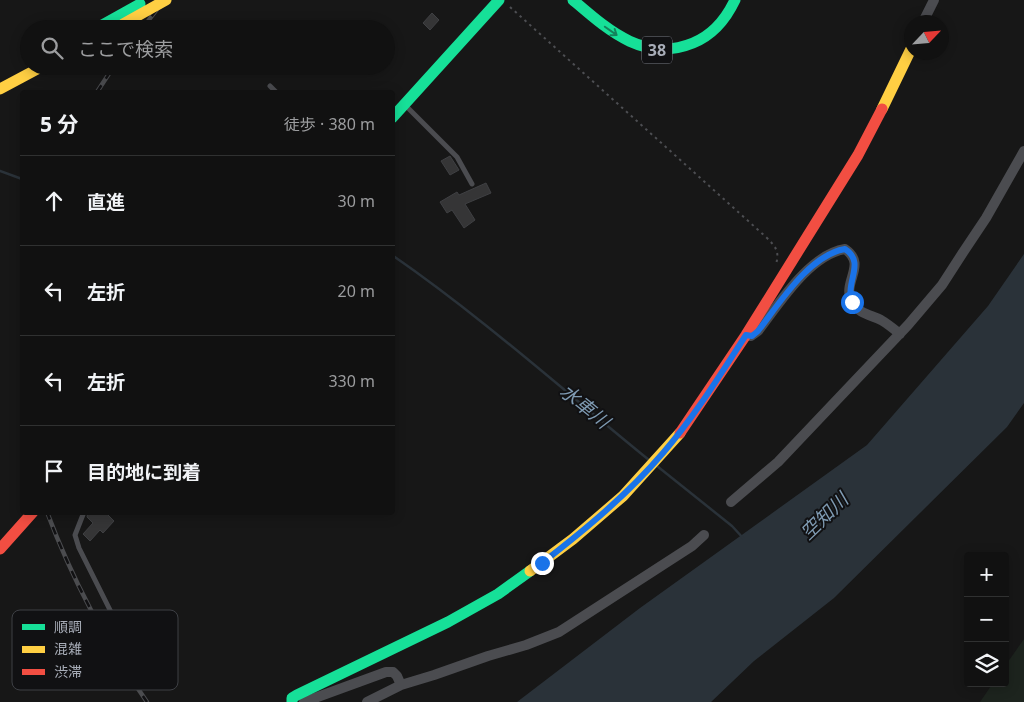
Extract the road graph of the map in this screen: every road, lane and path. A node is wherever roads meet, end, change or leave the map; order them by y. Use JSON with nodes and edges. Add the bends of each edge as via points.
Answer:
{"nodes":[{"id":1,"x":148,"y":0,"type":"edge"},
{"id":2,"x":166,"y":0,"type":"edge"},
{"id":3,"x":499,"y":0,"type":"edge"},
{"id":4,"x":573,"y":0,"type":"edge"},
{"id":5,"x":735,"y":0,"type":"edge"},
{"id":6,"x":934,"y":0,"type":"edge"},
{"id":7,"x":510,"y":6,"type":"dead end"},
{"id":8,"x":926,"y":15,"type":"edge"},
{"id":9,"x":123,"y":20,"type":"edge"},
{"id":10,"x":125,"y":20,"type":"edge"},
{"id":11,"x":906,"y":60,"type":"edge"},
{"id":12,"x":20,"y":69,"type":"edge"},
{"id":13,"x":26,"y":75,"type":"edge"},
{"id":14,"x":0,"y":79,"type":"edge"},
{"id":15,"x":270,"y":86,"type":"dead end"},
{"id":16,"x":0,"y":89,"type":"edge"},
{"id":17,"x":274,"y":90,"type":"edge"},
{"id":18,"x":405,"y":105,"type":"junction"},
{"id":19,"x":395,"y":115,"type":"edge"},
{"id":20,"x":1024,"y":151,"type":"edge"},
{"id":21,"x":472,"y":184,"type":"dead end"},
{"id":22,"x":776,"y":263,"type":"dead end"},
{"id":23,"x":900,"y":334,"type":"junction"},
{"id":24,"x":746,"y":335,"type":"junction"},
{"id":25,"x":731,"y":502,"type":"dead end"},
{"id":26,"x":83,"y":515,"type":"edge"},
{"id":27,"x":30,"y":516,"type":"edge"},
{"id":28,"x":704,"y":535,"type":"dead end"},
{"id":29,"x":0,"y":550,"type":"edge"},
{"id":30,"x":110,"y":610,"type":"edge"},
{"id":31,"x":401,"y":684,"type":"junction"},
{"id":32,"x":292,"y":702,"type":"edge"},
{"id":33,"x":304,"y":702,"type":"edge"},
{"id":34,"x":367,"y":702,"type":"edge"}],
"edges":[{"from":1,"to":9,"type":"main road"},
{"from":2,"to":10,"type":"main road","bridge":true},
{"from":3,"to":18,"type":"main road"},
{"from":4,"to":5,"type":"main road","number":"38","one_way":true,"via":[[604,26],[635,45],[667,50],[694,43],[715,30],[724,22]]},
{"from":6,"to":8,"type":"street"},
{"from":7,"to":22,"type":"path","via":[[766,237],[777,251]]},
{"from":11,"to":24,"type":"main road","via":[[858,155]]},
{"from":12,"to":14,"type":"main road"},
{"from":13,"to":16,"type":"main road"},
{"from":15,"to":17,"type":"lane"},
{"from":18,"to":19,"type":"main road"},
{"from":18,"to":21,"type":"lane","via":[[453,151]]},
{"from":20,"to":23,"type":"street","via":[[986,218],[947,277]]},
{"from":23,"to":24,"type":"street","via":[[852,302],[849,293],[855,261],[845,249],[821,258],[805,271],[758,331],[752,336]]},
{"from":23,"to":25,"type":"street","via":[[778,462]]},
{"from":24,"to":32,"type":"main road","via":[[698,408],[662,454],[616,502],[573,539],[475,607],[297,695]]},
{"from":26,"to":30,"type":"lane","via":[[75,535]]},
{"from":27,"to":29,"type":"main road"},
{"from":28,"to":31,"type":"street","via":[[692,546],[558,632]]},
{"from":31,"to":33,"type":"street","via":[[393,672],[386,672]]},
{"from":31,"to":34,"type":"street"}]}
